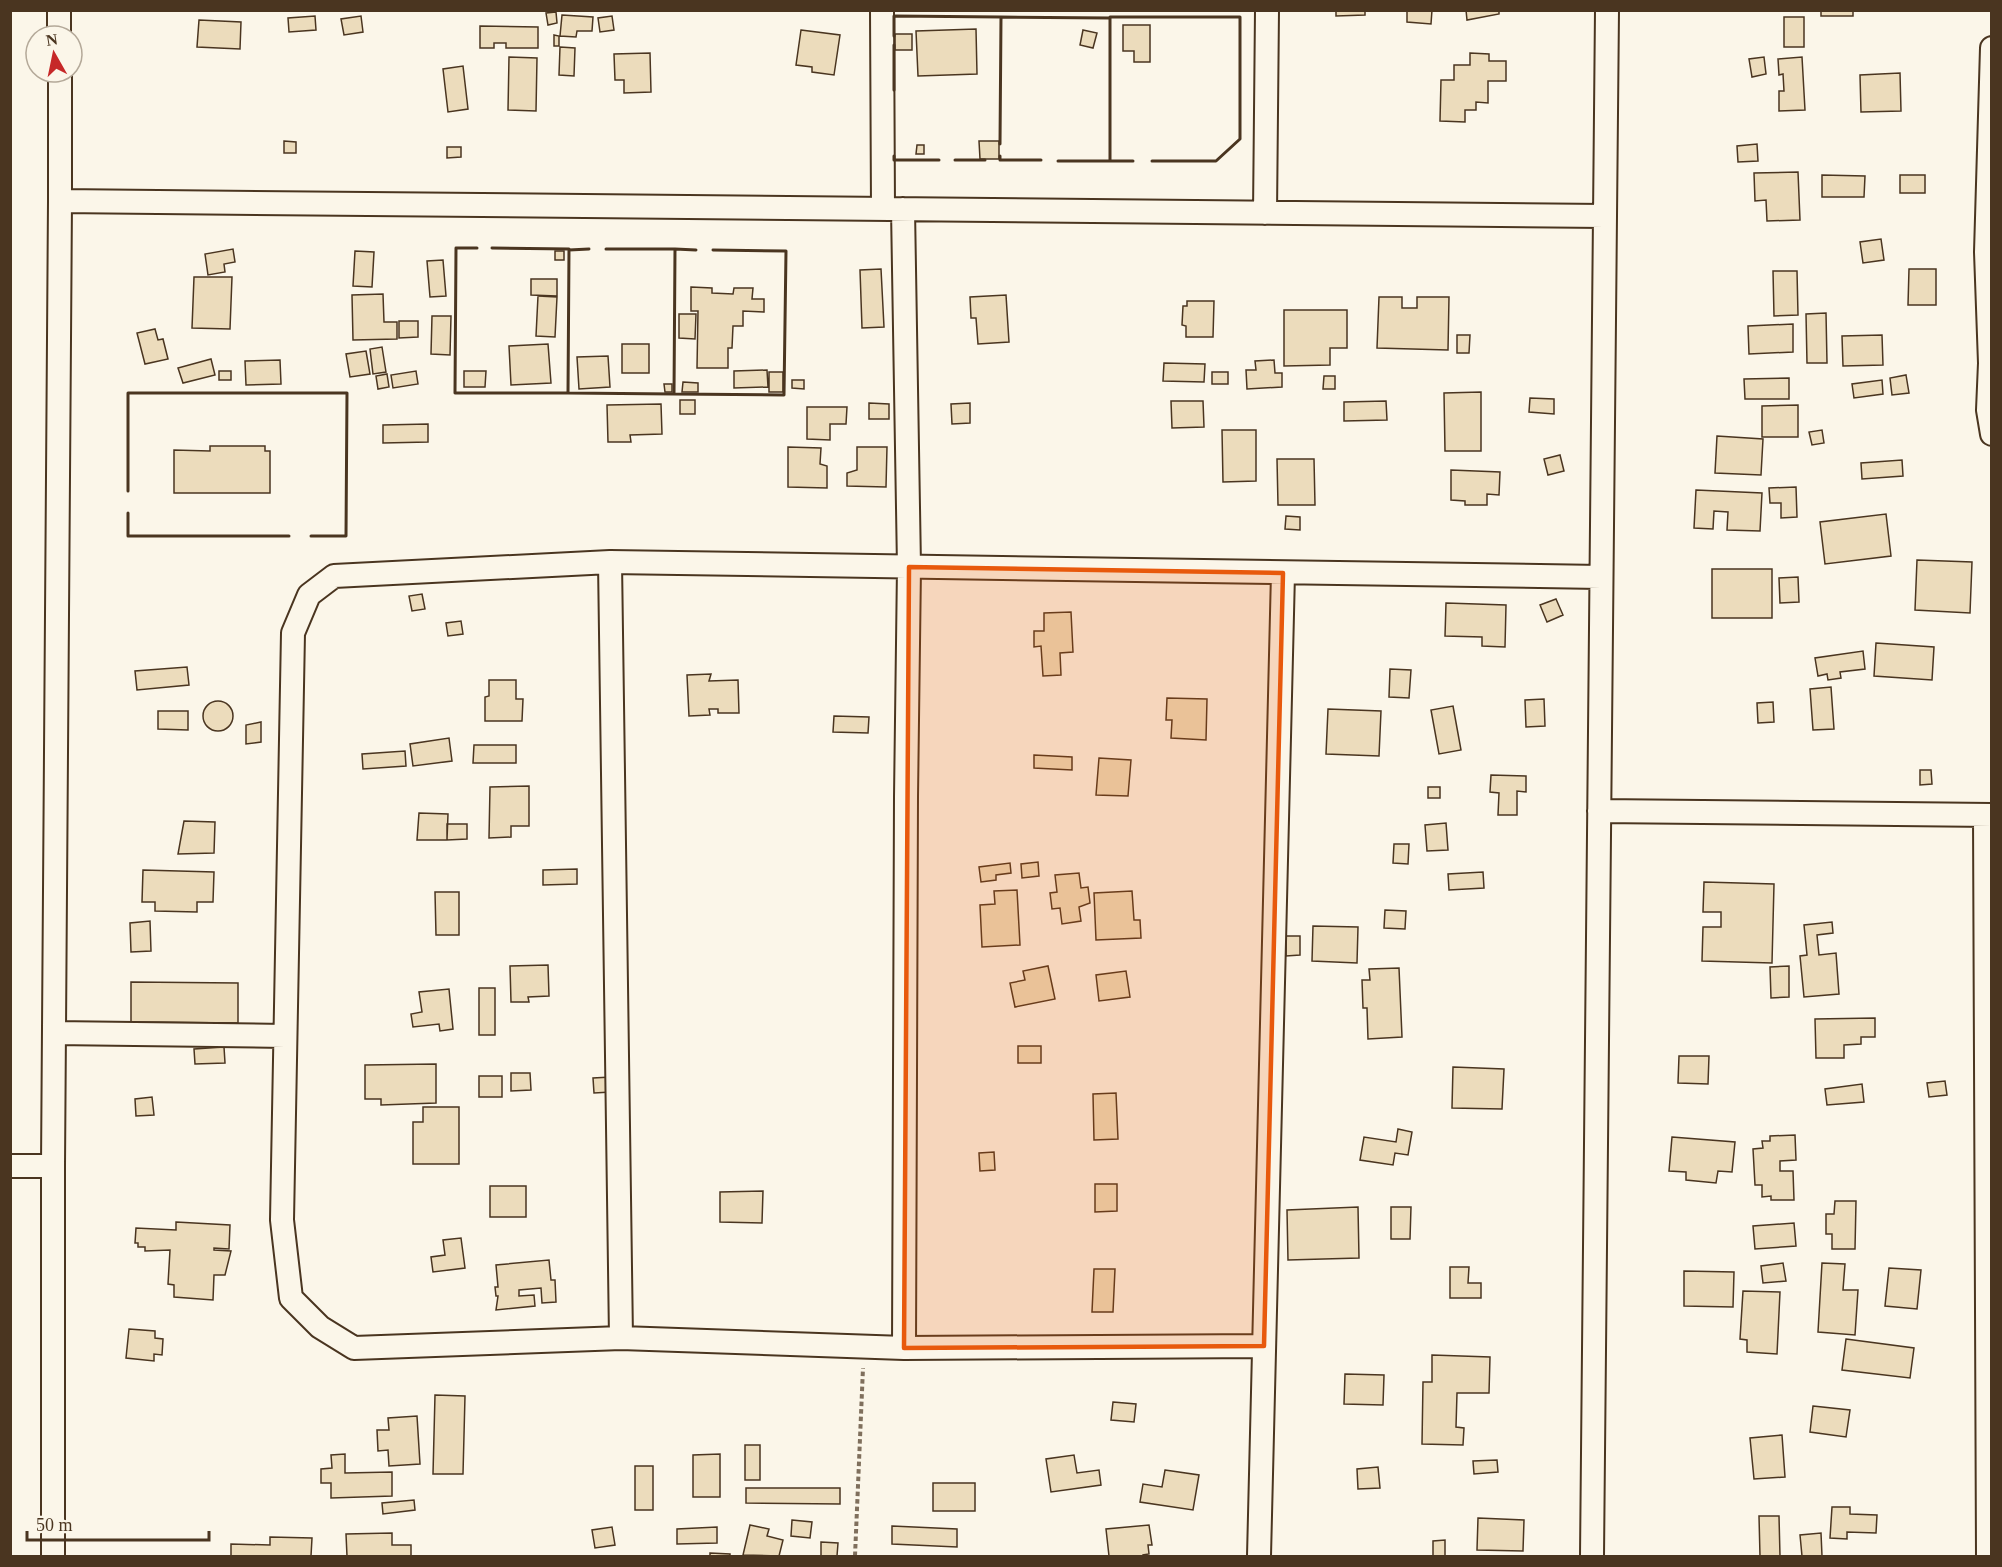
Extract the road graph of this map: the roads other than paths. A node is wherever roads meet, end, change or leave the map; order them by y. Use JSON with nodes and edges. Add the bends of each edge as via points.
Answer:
{"nodes":[{"id":1,"x":882,"y":10,"type":"edge"},
{"id":2,"x":1267,"y":10,"type":"edge"},
{"id":3,"x":1607,"y":10,"type":"edge"},
{"id":4,"x":1992,"y":48,"type":"edge"},
{"id":5,"x":60,"y":84,"type":"edge"},
{"id":6,"x":60,"y":201,"type":"junction"},
{"id":7,"x":893,"y":209,"type":"junction"},
{"id":8,"x":1264,"y":213,"type":"junction"},
{"id":9,"x":1605,"y":216,"type":"junction"},
{"id":10,"x":1992,"y":434,"type":"edge"},
{"id":11,"x":610,"y":562,"type":"junction"},
{"id":12,"x":909,"y":567,"type":"junction"},
{"id":13,"x":1283,"y":573,"type":"junction"},
{"id":14,"x":1601,"y":577,"type":"junction"},
{"id":15,"x":1599,"y":811,"type":"junction"},
{"id":16,"x":1988,"y":815,"type":"edge"},
{"id":17,"x":54,"y":1033,"type":"junction"},
{"id":18,"x":285,"y":1036,"type":"junction"},
{"id":19,"x":10,"y":1166,"type":"edge"},
{"id":20,"x":52,"y":1167,"type":"junction"},
{"id":21,"x":621,"y":1338,"type":"junction"},
{"id":22,"x":1264,"y":1346,"type":"junction"},
{"id":23,"x":904,"y":1348,"type":"junction"},
{"id":24,"x":52,"y":1557,"type":"edge"},
{"id":25,"x":1259,"y":1557,"type":"edge"},
{"id":26,"x":1592,"y":1557,"type":"edge"},
{"id":27,"x":1988,"y":1557,"type":"edge"}],
"edges":[{"from":1,"to":7,"type":"street"},
{"from":2,"to":8,"type":"street"},
{"from":3,"to":9,"type":"street"},
{"from":4,"to":10,"type":"street","via":[[1986,252],[1988,410]]},
{"from":5,"to":6,"type":"street"},
{"from":6,"to":7,"type":"street"},
{"from":6,"to":17,"type":"street"},
{"from":7,"to":8,"type":"street"},
{"from":7,"to":12,"type":"street"},
{"from":8,"to":9,"type":"street"},
{"from":9,"to":14,"type":"street"},
{"from":11,"to":12,"type":"street"},
{"from":11,"to":18,"type":"street","via":[[334,576],[309,595],[293,633]]},
{"from":11,"to":21,"type":"street"},
{"from":12,"to":13,"type":"street"},
{"from":12,"to":23,"type":"street"},
{"from":13,"to":14,"type":"street"},
{"from":13,"to":22,"type":"street"},
{"from":14,"to":15,"type":"street"},
{"from":15,"to":16,"type":"street"},
{"from":15,"to":26,"type":"street"},
{"from":16,"to":27,"type":"street"},
{"from":17,"to":18,"type":"street"},
{"from":17,"to":20,"type":"street"},
{"from":18,"to":21,"type":"street","via":[[282,1220],[291,1298],[320,1327],[354,1348]]},
{"from":19,"to":20,"type":"street"},
{"from":20,"to":24,"type":"street"},
{"from":21,"to":23,"type":"street"},
{"from":22,"to":23,"type":"street"},
{"from":22,"to":25,"type":"street"}]}
